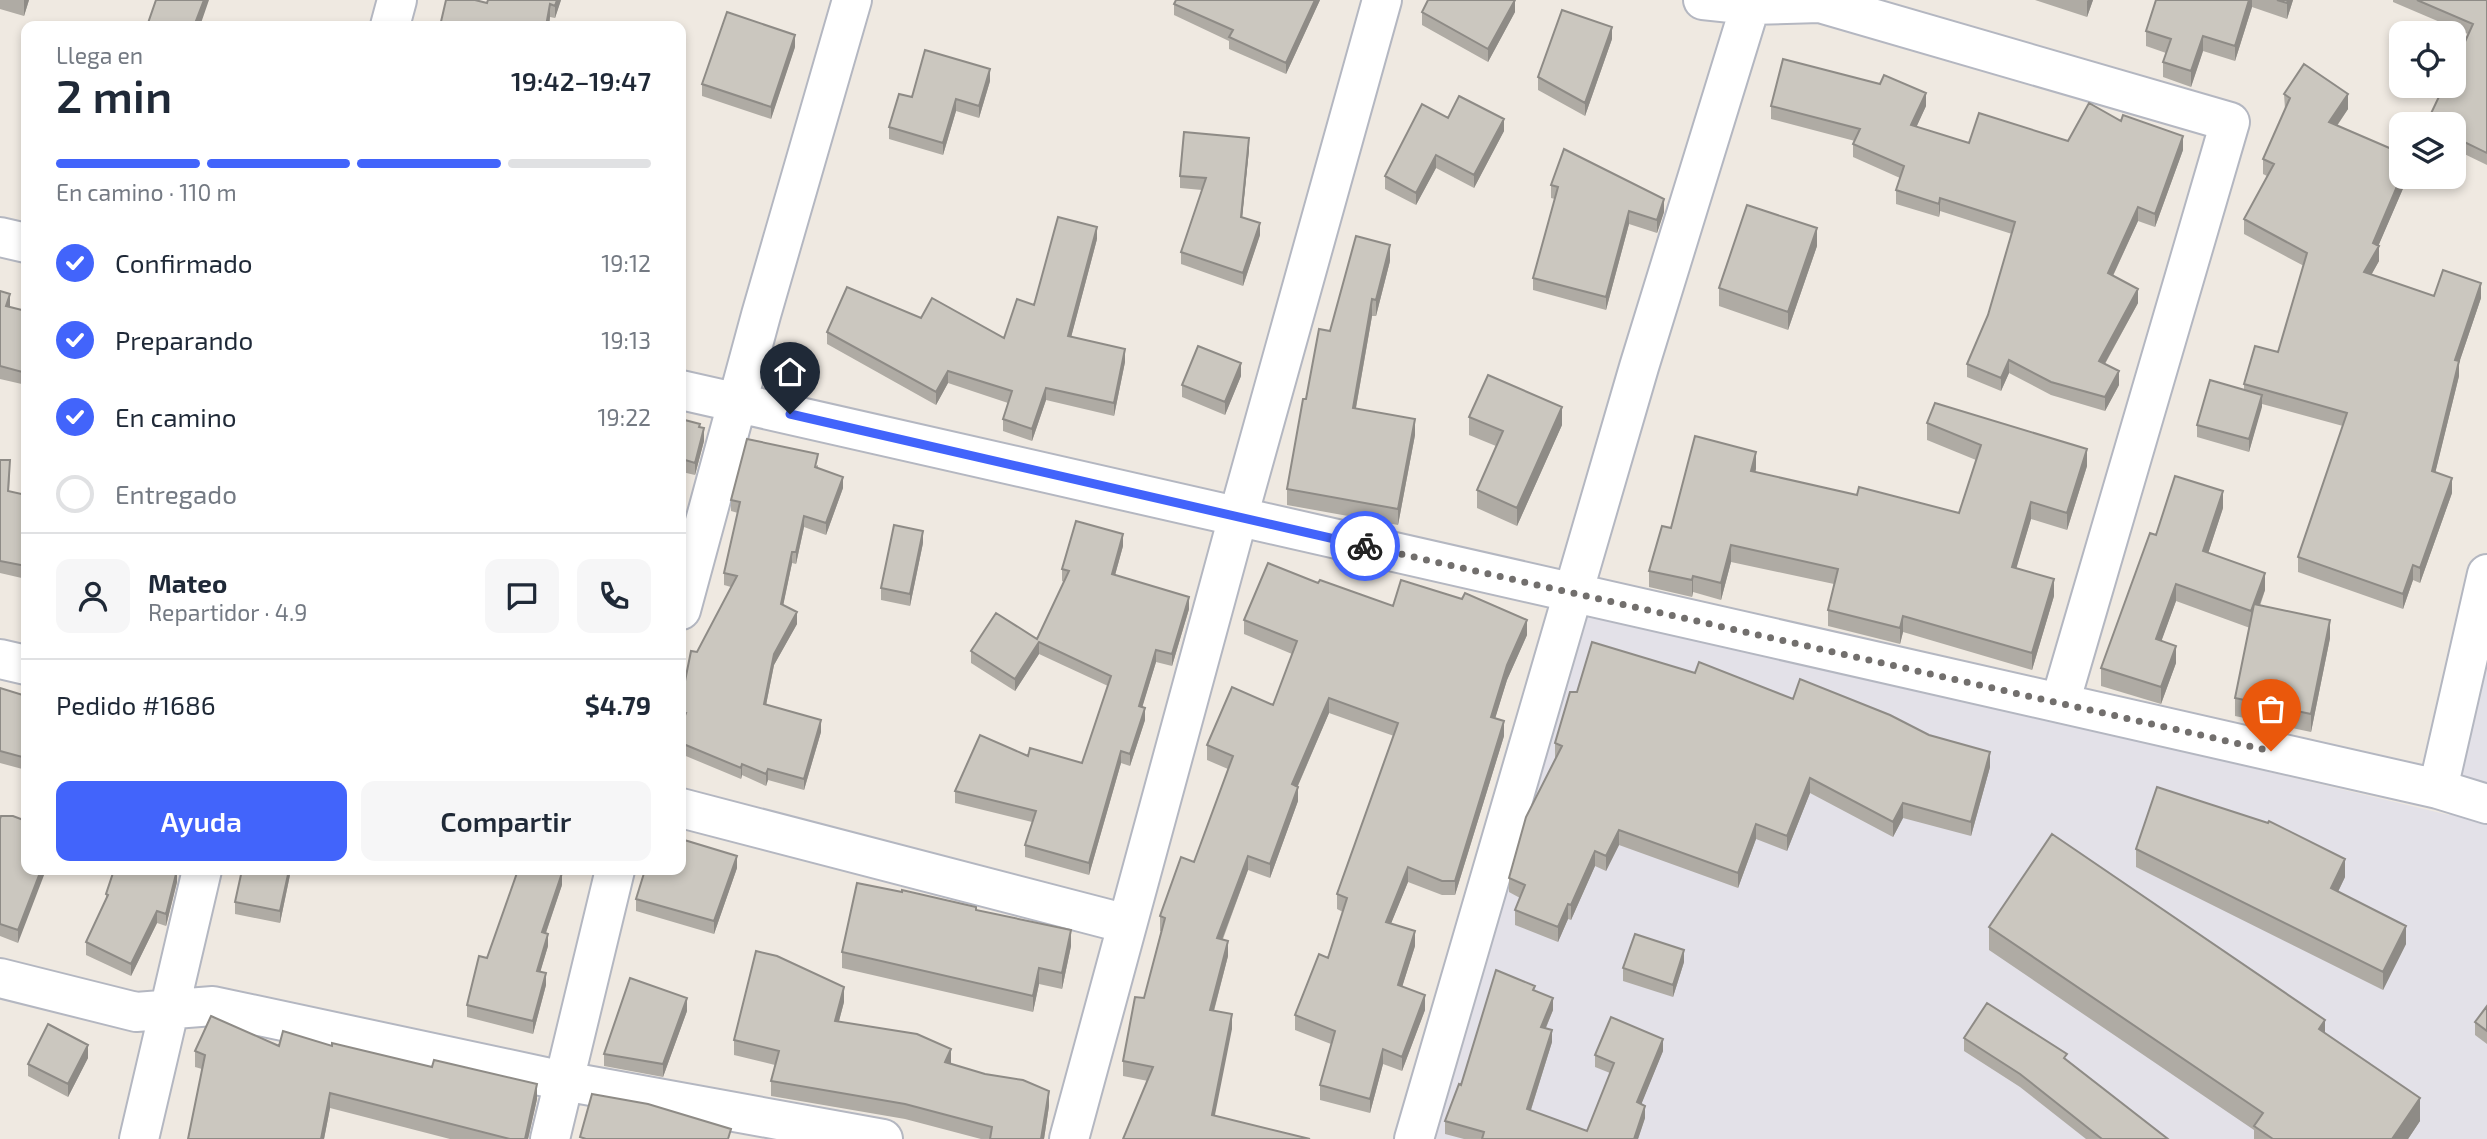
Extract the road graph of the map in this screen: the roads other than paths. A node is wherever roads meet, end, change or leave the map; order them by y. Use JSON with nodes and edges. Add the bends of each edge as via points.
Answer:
{"nodes":[{"id":1,"x":397,"y":0,"type":"edge"},
{"id":2,"x":852,"y":0,"type":"edge"},
{"id":3,"x":1381,"y":0,"type":"edge"},
{"id":4,"x":1703,"y":0,"type":"edge"},
{"id":5,"x":1751,"y":2,"type":"edge"},
{"id":6,"x":391,"y":21,"type":"edge"},
{"id":7,"x":0,"y":237,"type":"edge"},
{"id":8,"x":21,"y":242,"type":"edge"},
{"id":9,"x":686,"y":391,"type":"edge"},
{"id":10,"x":737,"y":402,"type":"junction"},
{"id":11,"x":1238,"y":517,"type":"junction"},
{"id":12,"x":2487,"y":574,"type":"edge"},
{"id":13,"x":686,"y":591,"type":"edge"},
{"id":14,"x":1573,"y":593,"type":"junction"},
{"id":15,"x":0,"y":659,"type":"edge"},
{"id":16,"x":21,"y":664,"type":"edge"},
{"id":17,"x":2060,"y":703,"type":"junction"},
{"id":18,"x":2438,"y":789,"type":"junction"},
{"id":19,"x":2487,"y":804,"type":"edge"},
{"id":20,"x":686,"y":809,"type":"edge"},
{"id":21,"x":201,"y":875,"type":"edge"},
{"id":22,"x":614,"y":875,"type":"edge"},
{"id":23,"x":1127,"y":924,"type":"junction"},
{"id":24,"x":0,"y":978,"type":"edge"},
{"id":25,"x":169,"y":1010,"type":"junction"},
{"id":26,"x":564,"y":1081,"type":"junction"},
{"id":27,"x":139,"y":1139,"type":"edge"},
{"id":28,"x":550,"y":1139,"type":"edge"},
{"id":29,"x":883,"y":1139,"type":"edge"},
{"id":30,"x":1069,"y":1139,"type":"edge"},
{"id":31,"x":1414,"y":1139,"type":"edge"}],
"edges":[{"from":1,"to":6,"type":"street"},
{"from":2,"to":10,"type":"street"},
{"from":3,"to":11,"type":"street"},
{"from":4,"to":5,"type":"street"},
{"from":5,"to":14,"type":"street"},
{"from":5,"to":17,"type":"street","via":[[1820,3],[2230,122]]},
{"from":7,"to":8,"type":"street"},
{"from":9,"to":10,"type":"street"},
{"from":10,"to":11,"type":"street"},
{"from":10,"to":13,"type":"street"},
{"from":11,"to":14,"type":"street"},
{"from":11,"to":23,"type":"street"},
{"from":12,"to":18,"type":"street"},
{"from":14,"to":17,"type":"street"},
{"from":14,"to":31,"type":"street"},
{"from":15,"to":16,"type":"street"},
{"from":17,"to":18,"type":"street"},
{"from":18,"to":19,"type":"street"},
{"from":20,"to":23,"type":"street"},
{"from":21,"to":25,"type":"street"},
{"from":22,"to":26,"type":"street"},
{"from":23,"to":30,"type":"street"},
{"from":24,"to":25,"type":"street","via":[[136,1012]]},
{"from":25,"to":26,"type":"street","via":[[214,1006]]},
{"from":25,"to":27,"type":"street"},
{"from":26,"to":28,"type":"street"},
{"from":26,"to":29,"type":"street"}]}
